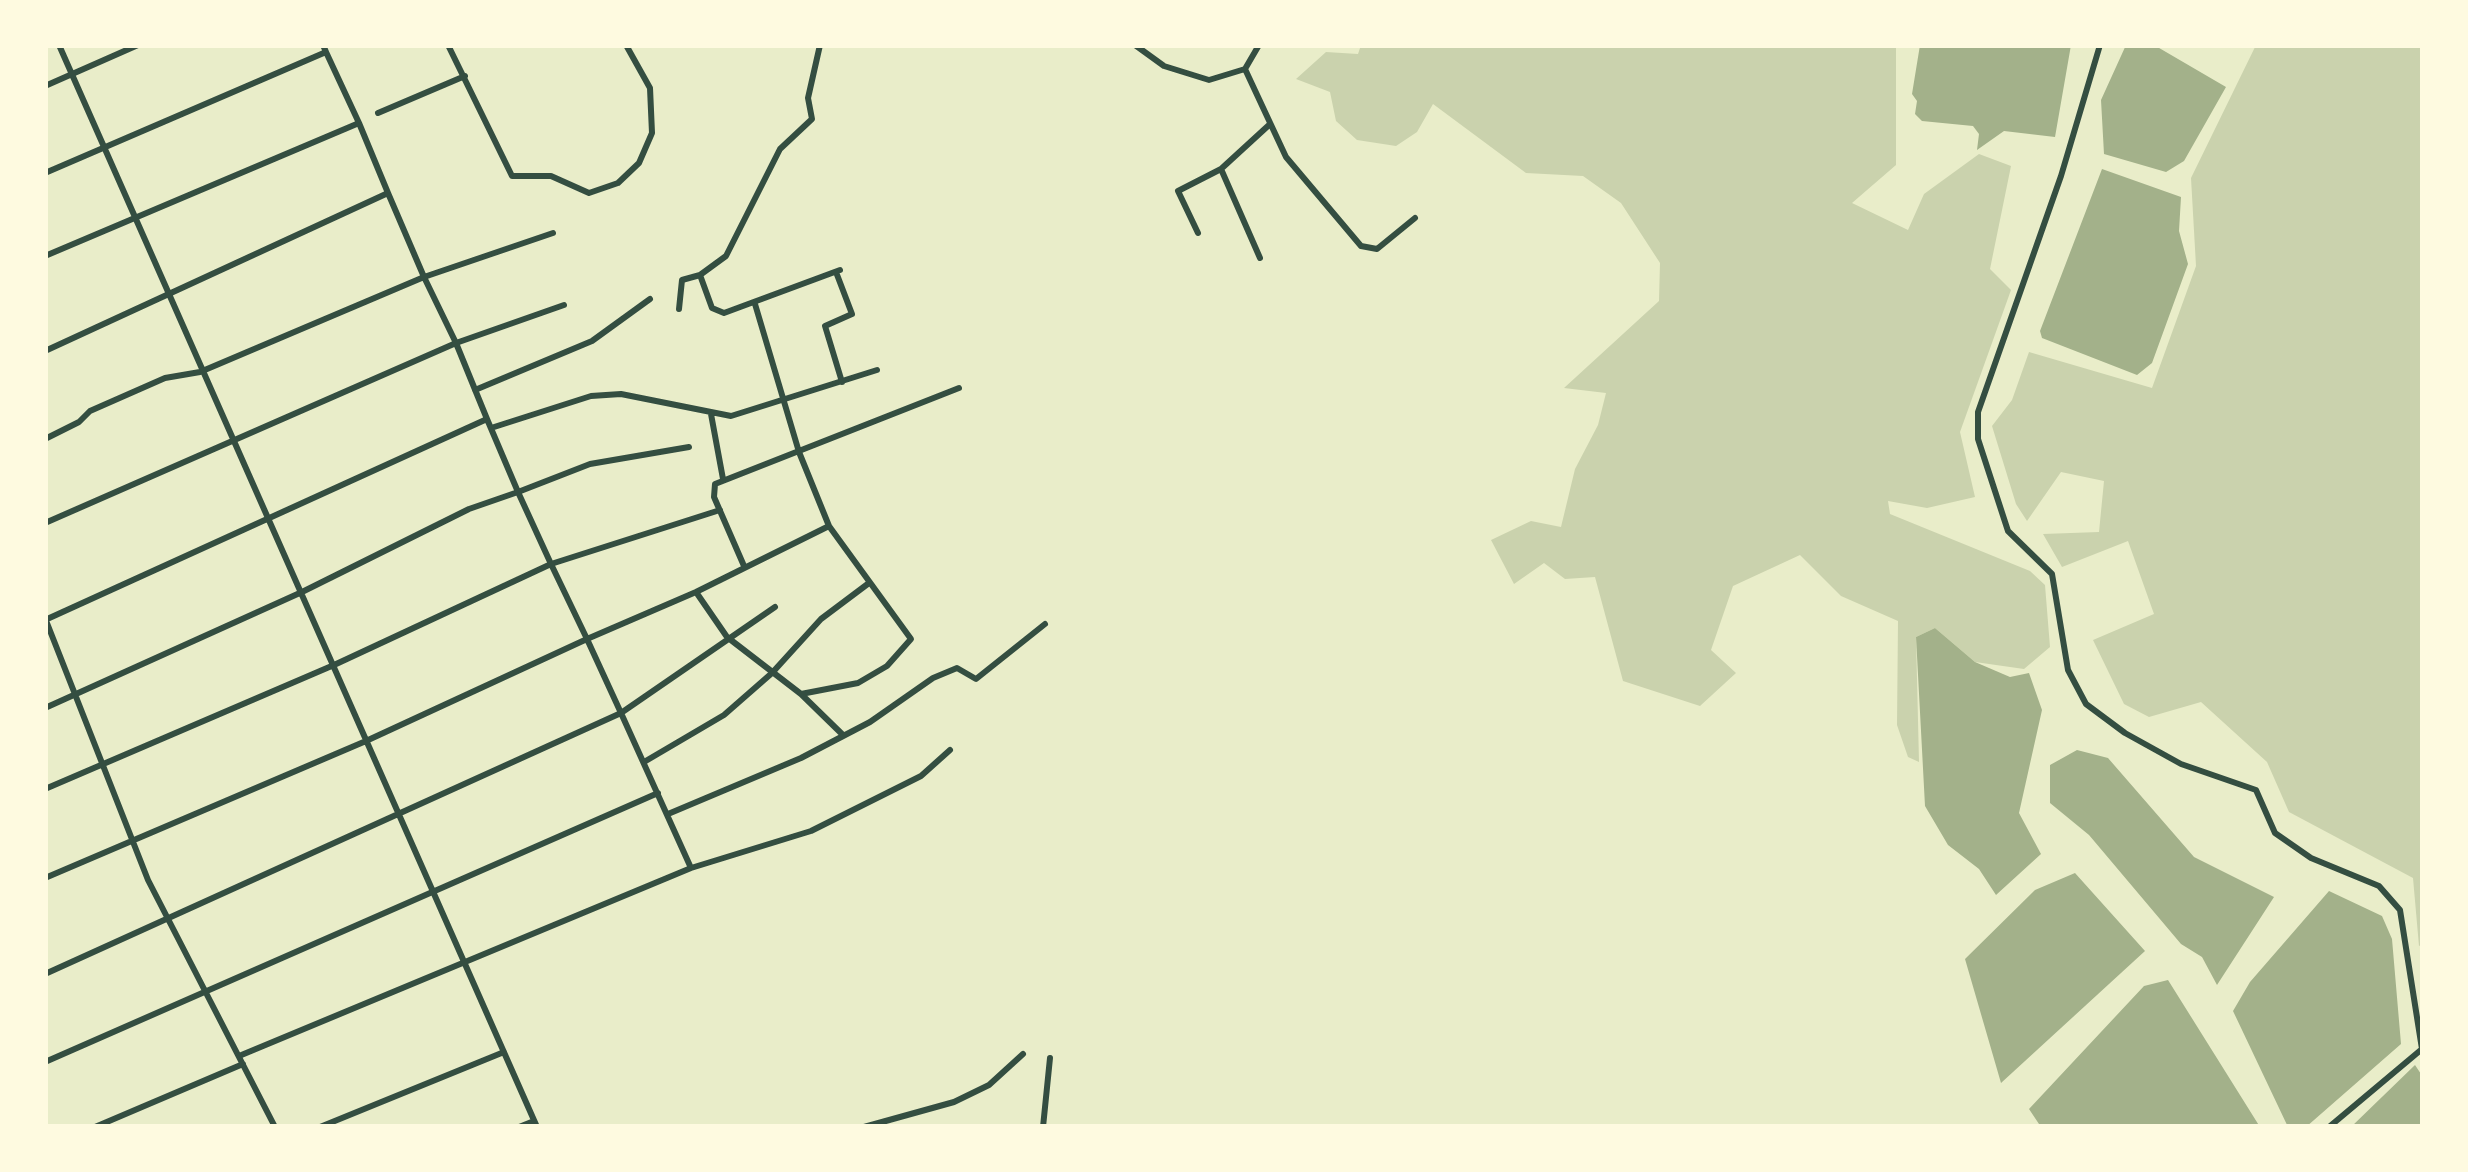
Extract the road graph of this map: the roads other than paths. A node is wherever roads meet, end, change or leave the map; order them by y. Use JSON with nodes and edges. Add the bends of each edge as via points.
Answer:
{"nodes":[{"id":1,"x":59,"y":45,"type":"edge"},
{"id":2,"x":138,"y":45,"type":"edge"},
{"id":3,"x":448,"y":45,"type":"edge"},
{"id":4,"x":626,"y":45,"type":"edge"},
{"id":5,"x":820,"y":45,"type":"edge"},
{"id":6,"x":1135,"y":45,"type":"edge"},
{"id":7,"x":1259,"y":45,"type":"edge"},
{"id":8,"x":2100,"y":45,"type":"edge"},
{"id":9,"x":325,"y":48,"type":"edge"},
{"id":10,"x":1245,"y":70,"type":"junction"},
{"id":11,"x":71,"y":74,"type":"junction"},
{"id":12,"x":465,"y":76,"type":"junction"},
{"id":13,"x":45,"y":86,"type":"edge"},
{"id":14,"x":378,"y":114,"type":"dead end"},
{"id":15,"x":360,"y":123,"type":"junction"},
{"id":16,"x":1269,"y":125,"type":"junction"},
{"id":17,"x":104,"y":147,"type":"junction"},
{"id":18,"x":1221,"y":169,"type":"junction"},
{"id":19,"x":45,"y":174,"type":"edge"},
{"id":20,"x":388,"y":193,"type":"junction"},
{"id":21,"x":136,"y":214,"type":"junction"},
{"id":22,"x":1415,"y":218,"type":"dead end"},
{"id":23,"x":553,"y":233,"type":"dead end"},
{"id":24,"x":1198,"y":233,"type":"dead end"},
{"id":25,"x":45,"y":256,"type":"edge"},
{"id":26,"x":1260,"y":258,"type":"dead end"},
{"id":27,"x":700,"y":275,"type":"junction"},
{"id":28,"x":424,"y":277,"type":"junction"},
{"id":29,"x":170,"y":290,"type":"junction"},
{"id":30,"x":650,"y":299,"type":"dead end"},
{"id":31,"x":755,"y":304,"type":"junction"},
{"id":32,"x":564,"y":306,"type":"dead end"},
{"id":33,"x":680,"y":308,"type":"dead end"},
{"id":34,"x":456,"y":343,"type":"junction"},
{"id":35,"x":45,"y":350,"type":"edge"},
{"id":36,"x":877,"y":370,"type":"dead end"},
{"id":37,"x":200,"y":372,"type":"junction"},
{"id":38,"x":842,"y":382,"type":"junction"},
{"id":39,"x":960,"y":388,"type":"dead end"},
{"id":40,"x":475,"y":390,"type":"junction"},
{"id":41,"x":784,"y":403,"type":"junction"},
{"id":42,"x":711,"y":414,"type":"junction"},
{"id":43,"x":487,"y":419,"type":"junction"},
{"id":44,"x":491,"y":428,"type":"junction"},
{"id":45,"x":234,"y":437,"type":"junction"},
{"id":46,"x":45,"y":440,"type":"edge"},
{"id":47,"x":689,"y":447,"type":"dead end"},
{"id":48,"x":799,"y":452,"type":"junction"},
{"id":49,"x":723,"y":479,"type":"junction"},
{"id":50,"x":518,"y":492,"type":"junction"},
{"id":51,"x":720,"y":510,"type":"junction"},
{"id":52,"x":270,"y":519,"type":"junction"},
{"id":53,"x":45,"y":524,"type":"edge"},
{"id":54,"x":829,"y":526,"type":"junction"},
{"id":55,"x":551,"y":564,"type":"junction"},
{"id":56,"x":744,"y":566,"type":"junction"},
{"id":57,"x":869,"y":583,"type":"junction"},
{"id":58,"x":302,"y":592,"type":"junction"},
{"id":59,"x":696,"y":592,"type":"junction"},
{"id":60,"x":775,"y":607,"type":"dead end"},
{"id":61,"x":45,"y":618,"type":"edge"},
{"id":62,"x":1045,"y":624,"type":"dead end"},
{"id":63,"x":726,"y":637,"type":"junction"},
{"id":64,"x":587,"y":639,"type":"junction"},
{"id":65,"x":334,"y":665,"type":"junction"},
{"id":66,"x":772,"y":673,"type":"junction"},
{"id":67,"x":801,"y":694,"type":"junction"},
{"id":68,"x":74,"y":696,"type":"junction"},
{"id":69,"x":45,"y":708,"type":"edge"},
{"id":70,"x":620,"y":713,"type":"junction"},
{"id":71,"x":844,"y":735,"type":"junction"},
{"id":72,"x":366,"y":740,"type":"junction"},
{"id":73,"x":950,"y":750,"type":"dead end"},
{"id":74,"x":644,"y":762,"type":"junction"},
{"id":75,"x":100,"y":766,"type":"junction"},
{"id":76,"x":45,"y":789,"type":"edge"},
{"id":77,"x":658,"y":792,"type":"junction"},
{"id":78,"x":400,"y":814,"type":"junction"},
{"id":79,"x":668,"y":814,"type":"junction"},
{"id":80,"x":132,"y":841,"type":"junction"},
{"id":81,"x":692,"y":868,"type":"junction"},
{"id":82,"x":45,"y":878,"type":"edge"},
{"id":83,"x":433,"y":890,"type":"junction"},
{"id":84,"x":166,"y":920,"type":"junction"},
{"id":85,"x":465,"y":963,"type":"junction"},
{"id":86,"x":45,"y":974,"type":"edge"},
{"id":87,"x":207,"y":994,"type":"junction"},
{"id":88,"x":504,"y":1052,"type":"junction"},
{"id":89,"x":1023,"y":1054,"type":"dead end"},
{"id":90,"x":1050,"y":1058,"type":"dead end"},
{"id":91,"x":241,"y":1060,"type":"junction"},
{"id":92,"x":45,"y":1062,"type":"edge"},
{"id":93,"x":535,"y":1124,"type":"edge"},
{"id":94,"x":95,"y":1127,"type":"edge"},
{"id":95,"x":276,"y":1127,"type":"edge"},
{"id":96,"x":320,"y":1127,"type":"edge"},
{"id":97,"x":519,"y":1127,"type":"edge"},
{"id":98,"x":864,"y":1127,"type":"edge"},
{"id":99,"x":1043,"y":1127,"type":"edge"},
{"id":100,"x":2330,"y":1127,"type":"edge"}],
"edges":[{"from":1,"to":11,"type":"street"},
{"from":2,"to":11,"type":"street"},
{"from":3,"to":12,"type":"street"},
{"from":4,"to":12,"type":"street","via":[[650,88],[652,132],[639,163],[618,183],[589,193],[551,176],[512,176]]},
{"from":5,"to":27,"type":"street","via":[[808,98],[812,119],[780,149],[726,256]]},
{"from":6,"to":10,"type":"street","via":[[1146,58],[1187,76],[1209,80]]},
{"from":7,"to":10,"type":"street"},
{"from":8,"to":100,"type":"street","via":[[1978,412],[1978,439],[2008,531],[2052,574],[2068,670],[2086,704],[2180,764],[2256,790],[2275,833],[2311,858],[2379,886],[2400,910],[2422,1048]]},
{"from":9,"to":15,"type":"street"},
{"from":9,"to":17,"type":"street"},
{"from":10,"to":16,"type":"street"},
{"from":11,"to":13,"type":"street"},
{"from":11,"to":17,"type":"street"},
{"from":12,"to":14,"type":"street"},
{"from":15,"to":20,"type":"street"},
{"from":15,"to":21,"type":"street"},
{"from":16,"to":18,"type":"street"},
{"from":16,"to":22,"type":"street","via":[[1304,182],[1367,251]]},
{"from":17,"to":19,"type":"street"},
{"from":17,"to":21,"type":"street"},
{"from":18,"to":24,"type":"street","via":[[1178,192]]},
{"from":18,"to":26,"type":"street"},
{"from":20,"to":28,"type":"street"},
{"from":20,"to":29,"type":"street"},
{"from":21,"to":25,"type":"street"},
{"from":21,"to":29,"type":"street"},
{"from":23,"to":28,"type":"street"},
{"from":27,"to":31,"type":"street","via":[[717,313]]},
{"from":27,"to":33,"type":"street","via":[[682,280]]},
{"from":28,"to":34,"type":"street"},
{"from":28,"to":37,"type":"street"},
{"from":29,"to":35,"type":"street"},
{"from":29,"to":37,"type":"street"},
{"from":30,"to":40,"type":"street","via":[[592,341]]},
{"from":31,"to":38,"type":"street","via":[[838,271],[852,314],[825,326]]},
{"from":31,"to":41,"type":"street"},
{"from":32,"to":34,"type":"street"},
{"from":34,"to":40,"type":"street"},
{"from":34,"to":45,"type":"street"},
{"from":36,"to":38,"type":"street"},
{"from":37,"to":45,"type":"street"},
{"from":37,"to":46,"type":"street","via":[[165,378],[90,411]]},
{"from":38,"to":41,"type":"street"},
{"from":39,"to":48,"type":"street"},
{"from":40,"to":43,"type":"street"},
{"from":41,"to":42,"type":"street"},
{"from":41,"to":48,"type":"street"},
{"from":42,"to":44,"type":"street","via":[[621,394],[592,396]]},
{"from":42,"to":49,"type":"street"},
{"from":43,"to":44,"type":"street"},
{"from":43,"to":52,"type":"street"},
{"from":44,"to":50,"type":"street"},
{"from":45,"to":52,"type":"street"},
{"from":45,"to":53,"type":"street"},
{"from":47,"to":50,"type":"street","via":[[590,464]]},
{"from":48,"to":49,"type":"street"},
{"from":48,"to":54,"type":"street"},
{"from":49,"to":51,"type":"street","via":[[712,491]]},
{"from":50,"to":55,"type":"street"},
{"from":50,"to":58,"type":"street","via":[[469,509]]},
{"from":51,"to":55,"type":"street"},
{"from":51,"to":56,"type":"street"},
{"from":52,"to":58,"type":"street"},
{"from":52,"to":61,"type":"street"},
{"from":54,"to":56,"type":"street"},
{"from":54,"to":57,"type":"street"},
{"from":55,"to":64,"type":"street"},
{"from":55,"to":65,"type":"street"},
{"from":56,"to":59,"type":"street"},
{"from":57,"to":66,"type":"street","via":[[821,618]]},
{"from":57,"to":67,"type":"street","via":[[904,624],[909,646],[858,682]]},
{"from":58,"to":65,"type":"street"},
{"from":58,"to":68,"type":"street"},
{"from":59,"to":63,"type":"street"},
{"from":59,"to":64,"type":"street"},
{"from":60,"to":63,"type":"street"},
{"from":61,"to":68,"type":"street"},
{"from":62,"to":71,"type":"street","via":[[976,679],[956,668]]},
{"from":63,"to":66,"type":"street"},
{"from":63,"to":70,"type":"street"},
{"from":64,"to":70,"type":"street"},
{"from":64,"to":72,"type":"street"},
{"from":65,"to":72,"type":"street"},
{"from":65,"to":75,"type":"street"},
{"from":66,"to":67,"type":"street"},
{"from":66,"to":74,"type":"street","via":[[724,715]]},
{"from":67,"to":71,"type":"street"},
{"from":68,"to":69,"type":"street"},
{"from":68,"to":75,"type":"street"},
{"from":70,"to":74,"type":"street"},
{"from":70,"to":78,"type":"street"},
{"from":71,"to":79,"type":"street"},
{"from":72,"to":78,"type":"street"},
{"from":72,"to":80,"type":"street"},
{"from":73,"to":81,"type":"street","via":[[921,776],[811,831]]},
{"from":74,"to":77,"type":"street"},
{"from":75,"to":76,"type":"street"},
{"from":75,"to":80,"type":"street"},
{"from":77,"to":79,"type":"street"},
{"from":77,"to":83,"type":"street"},
{"from":78,"to":83,"type":"street"},
{"from":78,"to":84,"type":"street"},
{"from":79,"to":81,"type":"street"},
{"from":80,"to":82,"type":"street"},
{"from":80,"to":84,"type":"street"},
{"from":81,"to":85,"type":"street"},
{"from":83,"to":85,"type":"street"},
{"from":83,"to":87,"type":"street"},
{"from":84,"to":86,"type":"street"},
{"from":84,"to":87,"type":"street"},
{"from":85,"to":88,"type":"street"},
{"from":85,"to":91,"type":"street"},
{"from":87,"to":91,"type":"street"},
{"from":87,"to":92,"type":"street"},
{"from":88,"to":93,"type":"street"},
{"from":88,"to":96,"type":"street"},
{"from":89,"to":98,"type":"street","via":[[989,1085],[954,1102]]},
{"from":90,"to":99,"type":"street"},
{"from":91,"to":94,"type":"street"},
{"from":91,"to":95,"type":"street"},
{"from":93,"to":97,"type":"street"}]}
